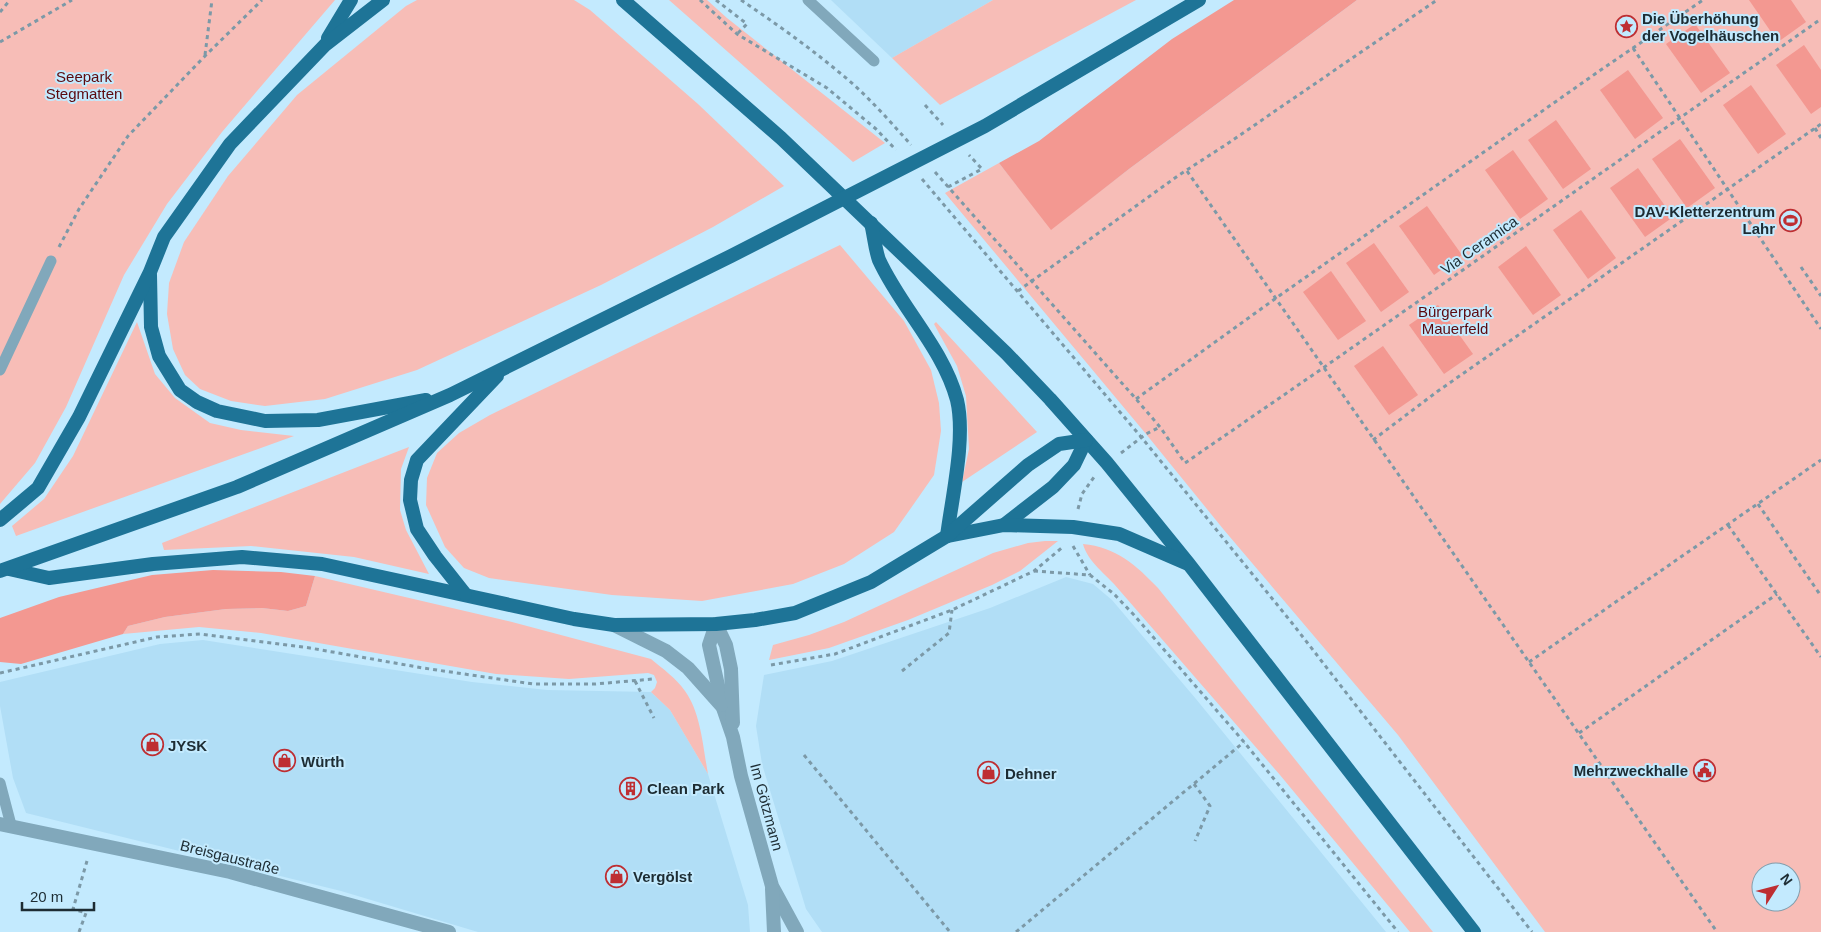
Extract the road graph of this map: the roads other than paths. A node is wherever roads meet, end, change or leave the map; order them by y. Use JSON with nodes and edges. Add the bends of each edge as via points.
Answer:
{"nodes":[{"id":1,"x":351,"y":0,"type":"edge"},
{"id":2,"x":383,"y":0,"type":"edge"},
{"id":3,"x":611,"y":0,"type":"edge"},
{"id":4,"x":623,"y":0,"type":"edge"},
{"id":5,"x":808,"y":0,"type":"edge"},
{"id":6,"x":1199,"y":0,"type":"edge"},
{"id":7,"x":636,"y":11,"type":"junction"},
{"id":8,"x":325,"y":44,"type":"junction"},
{"id":9,"x":874,"y":61,"type":"dead end"},
{"id":10,"x":871,"y":223,"type":"junction"},
{"id":11,"x":51,"y":261,"type":"road end"},
{"id":12,"x":150,"y":272,"type":"junction"},
{"id":13,"x":0,"y":370,"type":"edge"},
{"id":14,"x":503,"y":370,"type":"junction"},
{"id":15,"x":450,"y":395,"type":"junction"},
{"id":16,"x":1086,"y":440,"type":"junction"},
{"id":17,"x":0,"y":520,"type":"edge"},
{"id":18,"x":1004,"y":525,"type":"junction"},
{"id":19,"x":947,"y":536,"type":"junction"},
{"id":20,"x":1188,"y":563,"type":"junction"},
{"id":21,"x":4,"y":570,"type":"edge"},
{"id":22,"x":465,"y":594,"type":"junction"},
{"id":23,"x":716,"y":624,"type":"junction"},
{"id":24,"x":614,"y":625,"type":"junction"},
{"id":25,"x":723,"y":708,"type":"junction"},
{"id":26,"x":733,"y":737,"type":"junction"},
{"id":27,"x":0,"y":783,"type":"edge"},
{"id":28,"x":5,"y":824,"type":"edge"},
{"id":29,"x":772,"y":886,"type":"junction"},
{"id":30,"x":445,"y":931,"type":"edge"},
{"id":31,"x":774,"y":932,"type":"edge"},
{"id":32,"x":797,"y":932,"type":"edge"},
{"id":33,"x":1474,"y":932,"type":"edge"}],
"edges":[{"from":1,"to":8,"type":"main road"},
{"from":2,"to":8,"type":"main road"},
{"from":3,"to":7,"type":"main road"},
{"from":4,"to":7,"type":"main road"},
{"from":5,"to":9,"type":"lane"},
{"from":6,"to":14,"type":"main road","via":[[985,126]]},
{"from":7,"to":10,"type":"main road","via":[[781,138]]},
{"from":8,"to":12,"type":"main road","via":[[230,144],[164,237]]},
{"from":10,"to":16,"type":"main road","via":[[1006,353]]},
{"from":10,"to":19,"type":"main road","via":[[879,258],[935,351],[957,400],[960,433]]},
{"from":11,"to":13,"type":"lane"},
{"from":12,"to":15,"type":"main road","via":[[151,328],[159,356],[180,390],[217,412],[265,421],[318,420]]},
{"from":12,"to":17,"type":"main road","via":[[79,417],[38,488]]},
{"from":14,"to":15,"type":"main road"},
{"from":14,"to":22,"type":"main road","via":[[417,460],[411,480],[410,500],[417,529]]},
{"from":15,"to":21,"type":"main road","via":[[237,487]]},
{"from":16,"to":18,"type":"main road","via":[[1074,465]]},
{"from":16,"to":19,"type":"main road","via":[[1058,444],[1028,465]]},
{"from":16,"to":20,"type":"main road"},
{"from":18,"to":19,"type":"main road"},
{"from":18,"to":20,"type":"main road","via":[[1073,527],[1120,534]]},
{"from":19,"to":23,"type":"main road","via":[[871,582],[795,613]]},
{"from":20,"to":33,"type":"main road"},
{"from":21,"to":22,"type":"main road","via":[[49,578],[153,564],[242,557],[322,564]]},
{"from":22,"to":24,"type":"main road"},
{"from":23,"to":24,"type":"main road"},
{"from":23,"to":25,"type":"street","via":[[708,645]]},
{"from":23,"to":26,"type":"street","via":[[726,645],[731,669]]},
{"from":24,"to":25,"type":"street","via":[[666,651],[688,668]]},
{"from":25,"to":26,"type":"street"},
{"from":26,"to":29,"type":"street","name":"Im Götzmann"},
{"from":27,"to":28,"type":"lane"},
{"from":28,"to":30,"type":"street","name":"Breisgaustraße","via":[[230,872]]},
{"from":29,"to":31,"type":"street","name":"Im Götzmann"},
{"from":29,"to":32,"type":"street","name":"Im Götzmann"}]}
